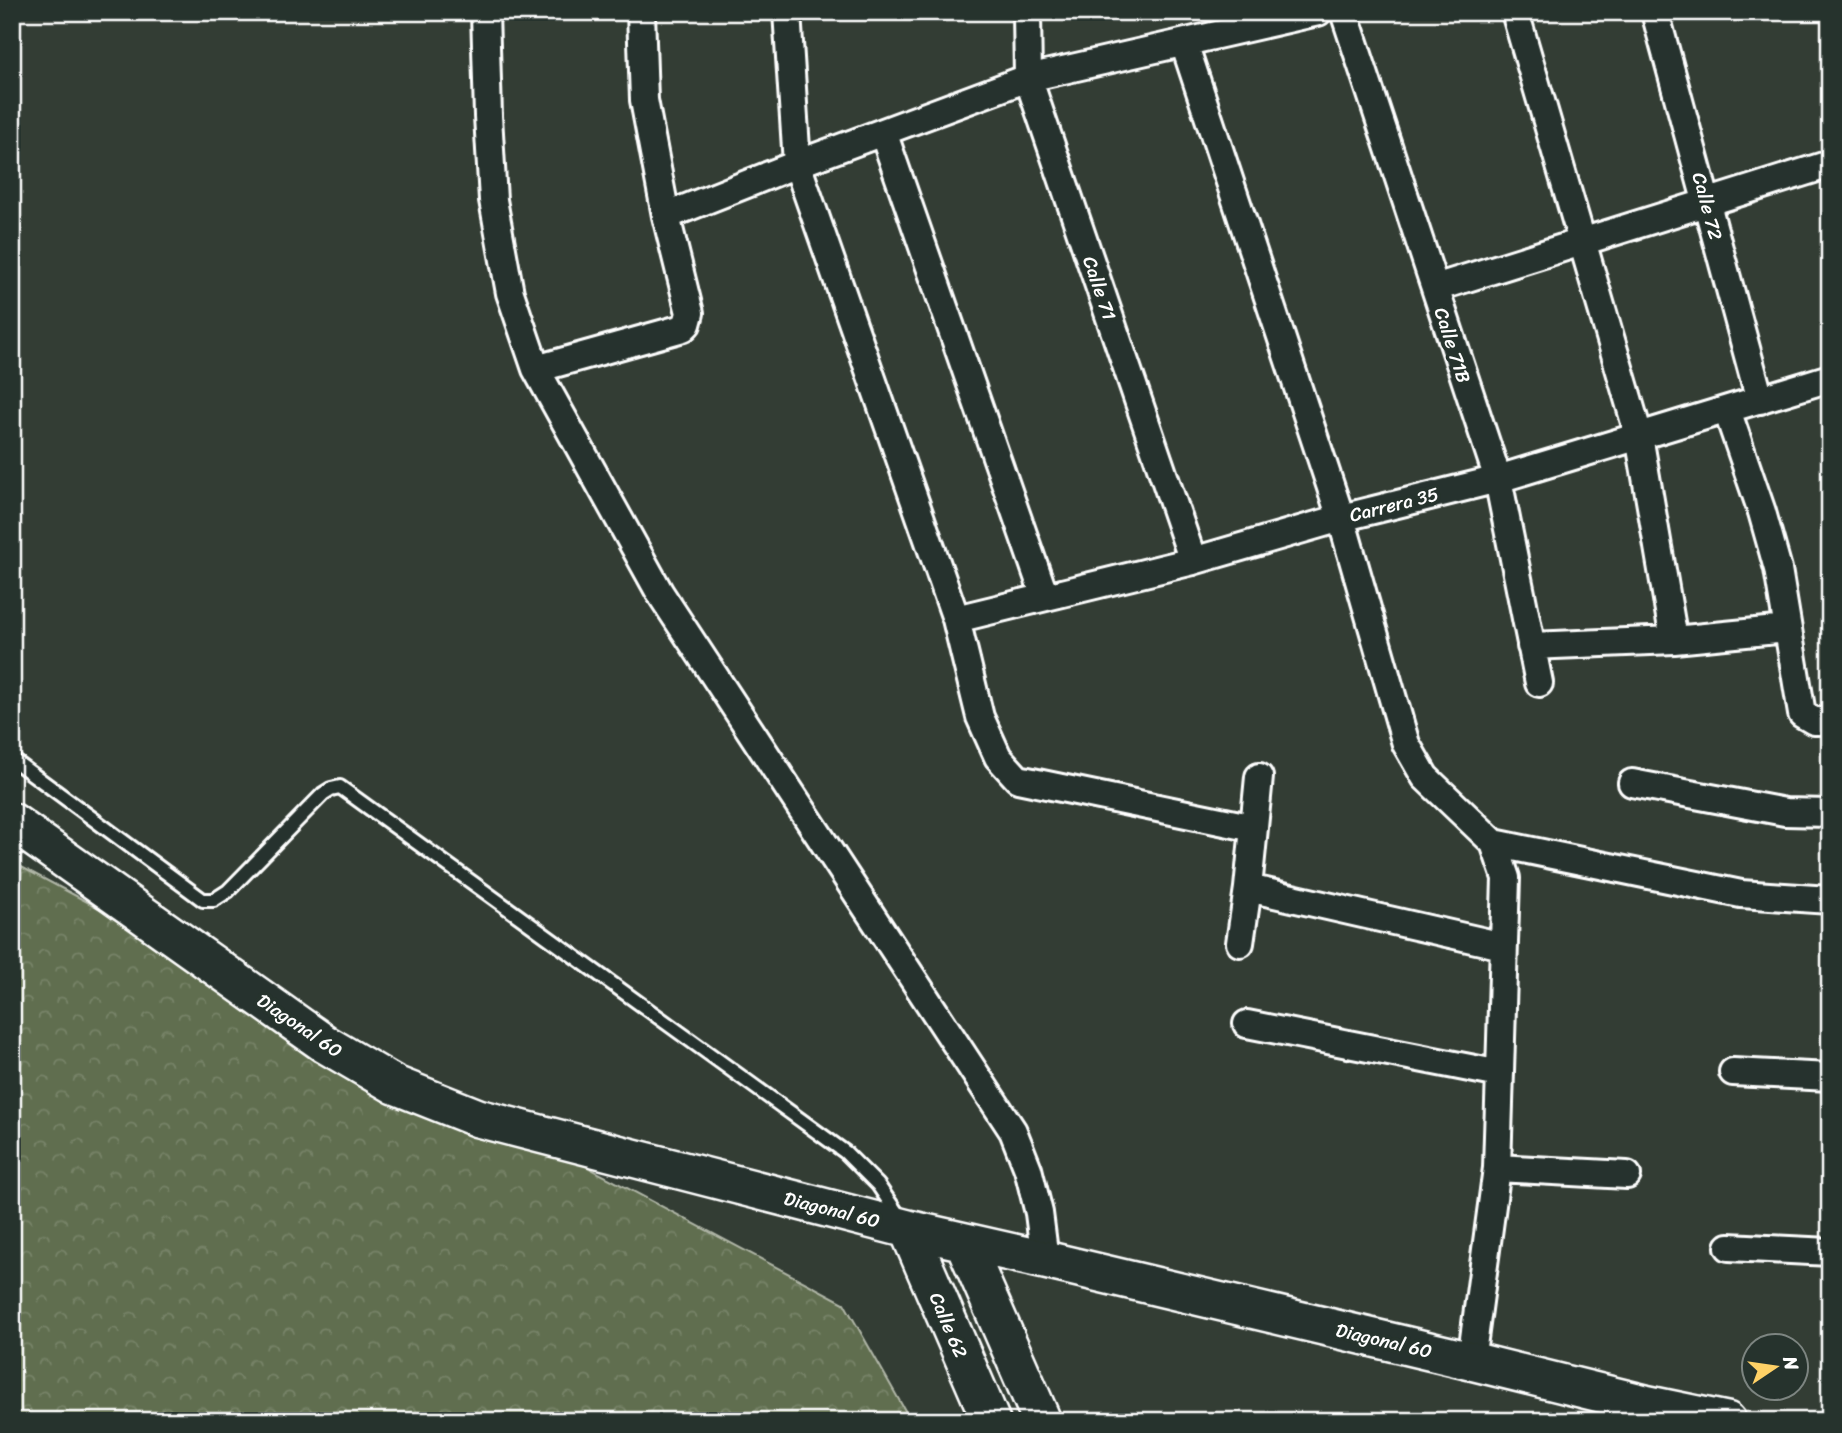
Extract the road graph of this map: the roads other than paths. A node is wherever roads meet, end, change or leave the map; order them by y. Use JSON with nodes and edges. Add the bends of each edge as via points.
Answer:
{"nodes":[{"id":1,"x":485,"y":12,"type":"edge"},
{"id":2,"x":641,"y":12,"type":"edge"},
{"id":3,"x":787,"y":12,"type":"edge"},
{"id":4,"x":1027,"y":12,"type":"edge"},
{"id":5,"x":1318,"y":12,"type":"edge"},
{"id":6,"x":1344,"y":12,"type":"edge"},
{"id":7,"x":1515,"y":12,"type":"edge"},
{"id":8,"x":1655,"y":12,"type":"edge"},
{"id":9,"x":1184,"y":43,"type":"junction"},
{"id":10,"x":1028,"y":78,"type":"junction"},
{"id":11,"x":883,"y":132,"type":"junction"},
{"id":12,"x":797,"y":164,"type":"junction"},
{"id":13,"x":1830,"y":164,"type":"edge"},
{"id":14,"x":1707,"y":202,"type":"junction"},
{"id":15,"x":666,"y":216,"type":"junction"},
{"id":16,"x":1582,"y":242,"type":"junction"},
{"id":17,"x":1435,"y":288,"type":"junction"},
{"id":18,"x":536,"y":369,"type":"junction"},
{"id":19,"x":1830,"y":378,"type":"edge"},
{"id":20,"x":1760,"y":400,"type":"junction"},
{"id":21,"x":1727,"y":410,"type":"junction"},
{"id":22,"x":1639,"y":436,"type":"junction"},
{"id":23,"x":1498,"y":479,"type":"junction"},
{"id":24,"x":1341,"y":518,"type":"junction"},
{"id":25,"x":1193,"y":561,"type":"junction"},
{"id":26,"x":1045,"y":597,"type":"junction"},
{"id":27,"x":956,"y":619,"type":"junction"},
{"id":28,"x":1787,"y":629,"type":"junction"},
{"id":29,"x":1674,"y":640,"type":"junction"},
{"id":30,"x":1531,"y":646,"type":"junction"},
{"id":31,"x":1539,"y":683,"type":"dead end"},
{"id":32,"x":1830,"y":721,"type":"edge"},
{"id":33,"x":12,"y":759,"type":"edge"},
{"id":34,"x":1259,"y":776,"type":"dead end"},
{"id":35,"x":1632,"y":783,"type":"dead end"},
{"id":36,"x":1830,"y":813,"type":"edge"},
{"id":37,"x":12,"y":822,"type":"edge"},
{"id":38,"x":1254,"y":828,"type":"junction"},
{"id":39,"x":1494,"y":843,"type":"junction"},
{"id":40,"x":1248,"y":888,"type":"junction"},
{"id":41,"x":1830,"y":900,"type":"edge"},
{"id":42,"x":1240,"y":943,"type":"dead end"},
{"id":43,"x":1503,"y":946,"type":"junction"},
{"id":44,"x":1247,"y":1024,"type":"dead end"},
{"id":45,"x":1733,"y":1072,"type":"dead end"},
{"id":46,"x":1500,"y":1074,"type":"junction"},
{"id":47,"x":1830,"y":1077,"type":"edge"},
{"id":48,"x":1497,"y":1168,"type":"junction"},
{"id":49,"x":1627,"y":1175,"type":"dead end"},
{"id":50,"x":908,"y":1229,"type":"junction"},
{"id":51,"x":964,"y":1242,"type":"junction"},
{"id":52,"x":1729,"y":1247,"type":"dead end"},
{"id":53,"x":1830,"y":1252,"type":"edge"},
{"id":54,"x":1045,"y":1260,"type":"junction"},
{"id":55,"x":1471,"y":1361,"type":"junction"},
{"id":56,"x":991,"y":1421,"type":"edge"},
{"id":57,"x":1042,"y":1421,"type":"edge"},
{"id":58,"x":1727,"y":1421,"type":"edge"}],
"edges":[{"from":1,"to":18,"type":"street","via":[[493,200],[510,293]]},
{"from":2,"to":15,"type":"street","via":[[644,100]]},
{"from":3,"to":12,"type":"street"},
{"from":4,"to":10,"type":"street","name":"Calle 71"},
{"from":5,"to":9,"type":"street"},
{"from":6,"to":17,"type":"street","name":"Calle 71B"},
{"from":7,"to":16,"type":"street"},
{"from":8,"to":14,"type":"street","name":"Calle 72"},
{"from":9,"to":10,"type":"street"},
{"from":9,"to":24,"type":"street"},
{"from":10,"to":11,"type":"street"},
{"from":10,"to":25,"type":"street","name":"Calle 71"},
{"from":11,"to":12,"type":"street"},
{"from":11,"to":26,"type":"street"},
{"from":12,"to":15,"type":"street"},
{"from":12,"to":27,"type":"street"},
{"from":13,"to":14,"type":"street"},
{"from":14,"to":16,"type":"street"},
{"from":14,"to":20,"type":"street","name":"Calle 72"},
{"from":15,"to":18,"type":"street","via":[[690,313],[687,324]]},
{"from":16,"to":17,"type":"street"},
{"from":16,"to":22,"type":"street"},
{"from":17,"to":23,"type":"street","name":"Calle 71B"},
{"from":18,"to":54,"type":"street","via":[[660,593],[1013,1131],[1039,1213]]},
{"from":19,"to":20,"type":"street","name":"Carrera 35"},
{"from":20,"to":21,"type":"street","name":"Carrera 35"},
{"from":21,"to":22,"type":"street","name":"Carrera 35"},
{"from":21,"to":28,"type":"street","via":[[1765,524]]},
{"from":22,"to":23,"type":"street","name":"Carrera 35"},
{"from":22,"to":29,"type":"street"},
{"from":23,"to":24,"type":"street","name":"Carrera 35"},
{"from":23,"to":30,"type":"street","name":"Calle 71B"},
{"from":24,"to":25,"type":"street","name":"Carrera 35"},
{"from":24,"to":39,"type":"street","via":[[1406,744],[1425,777]]},
{"from":25,"to":26,"type":"street","name":"Carrera 35"},
{"from":26,"to":27,"type":"street","name":"Carrera 35"},
{"from":27,"to":38,"type":"street","via":[[980,717],[998,757],[1018,779]]},
{"from":28,"to":29,"type":"street"},
{"from":28,"to":32,"type":"street","via":[[1802,714],[1814,721]]},
{"from":29,"to":30,"type":"street"},
{"from":30,"to":31,"type":"street","name":"Calle 71B"},
{"from":33,"to":50,"type":"lane","via":[[203,900],[214,900],[228,891],[323,794],[340,788],[845,1152],[878,1185]]},
{"from":34,"to":38,"type":"street"},
{"from":35,"to":36,"type":"street","via":[[1785,811]]},
{"from":37,"to":50,"type":"main road","name":"Diagonal 60","via":[[325,1044],[395,1085],[478,1118]]},
{"from":38,"to":40,"type":"street"},
{"from":39,"to":41,"type":"street","via":[[1741,894]]},
{"from":39,"to":43,"type":"street","via":[[1506,878]]},
{"from":40,"to":42,"type":"street"},
{"from":40,"to":43,"type":"street"},
{"from":43,"to":46,"type":"street"},
{"from":44,"to":46,"type":"street"},
{"from":45,"to":47,"type":"street"},
{"from":46,"to":48,"type":"street"},
{"from":48,"to":49,"type":"street"},
{"from":48,"to":55,"type":"street"},
{"from":50,"to":51,"type":"main road","name":"Diagonal 60"},
{"from":50,"to":56,"type":"main road","name":"Calle 62"},
{"from":51,"to":54,"type":"main road","name":"Diagonal 60"},
{"from":51,"to":57,"type":"main road"},
{"from":52,"to":53,"type":"street"},
{"from":54,"to":55,"type":"main road","name":"Diagonal 60"},
{"from":55,"to":58,"type":"main road","name":"Diagonal 60"}]}
